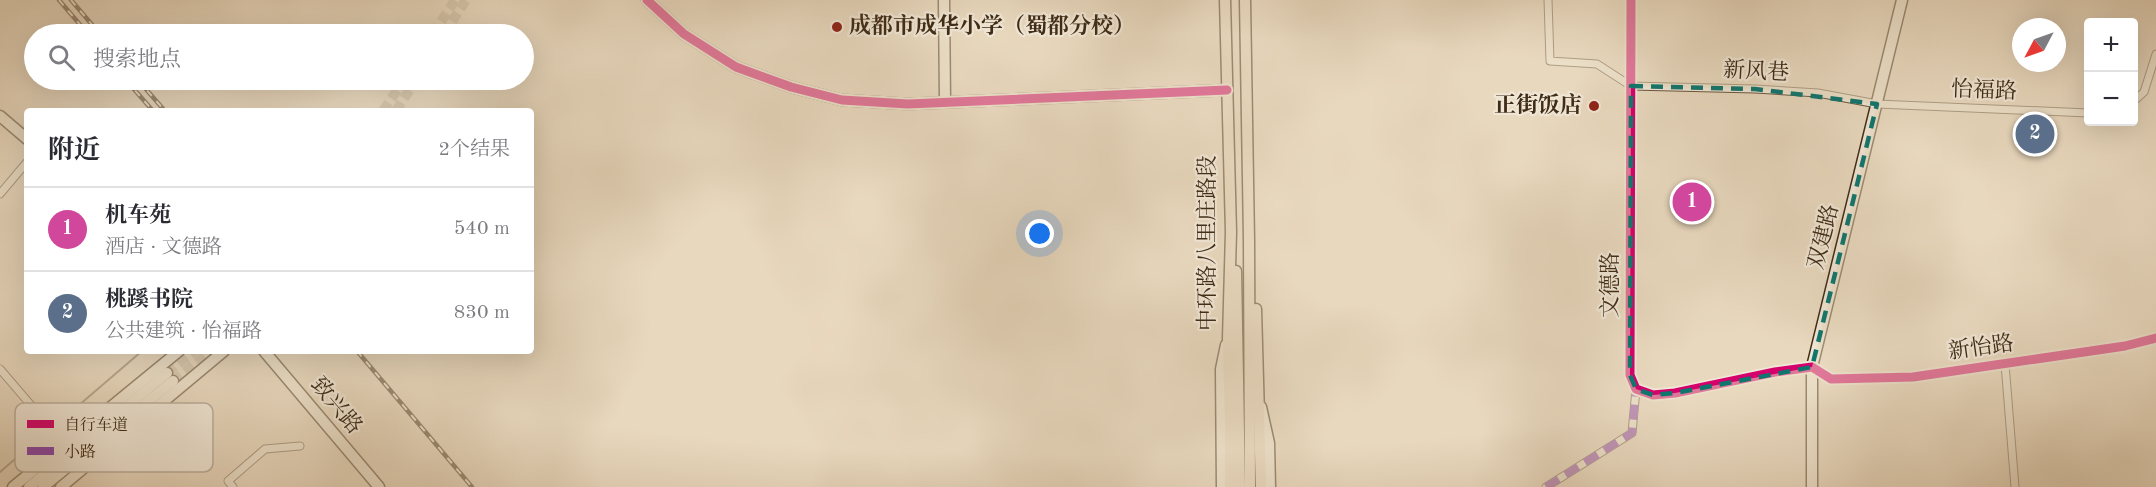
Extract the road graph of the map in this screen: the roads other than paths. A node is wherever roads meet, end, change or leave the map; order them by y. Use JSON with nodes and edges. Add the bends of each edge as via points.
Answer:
{"nodes":[{"id":1,"x":647,"y":0,"type":"edge"},
{"id":2,"x":944,"y":0,"type":"edge"},
{"id":3,"x":1225,"y":0,"type":"edge"},
{"id":4,"x":1245,"y":0,"type":"edge"},
{"id":5,"x":1548,"y":0,"type":"edge"},
{"id":6,"x":1631,"y":0,"type":"edge"},
{"id":7,"x":1902,"y":0,"type":"edge"},
{"id":8,"x":2156,"y":54,"type":"edge"},
{"id":9,"x":1632,"y":86,"type":"junction"},
{"id":10,"x":1227,"y":90,"type":"junction"},
{"id":11,"x":2138,"y":97,"type":"edge"},
{"id":12,"x":945,"y":102,"type":"junction"},
{"id":13,"x":1877,"y":104,"type":"junction"},
{"id":14,"x":2084,"y":113,"type":"edge"},
{"id":15,"x":0,"y":116,"type":"edge"},
{"id":16,"x":24,"y":136,"type":"edge"},
{"id":17,"x":24,"y":166,"type":"edge"},
{"id":18,"x":0,"y":194,"type":"edge"},
{"id":19,"x":1231,"y":232,"type":"junction"},
{"id":20,"x":1249,"y":240,"type":"junction"},
{"id":21,"x":2156,"y":338,"type":"edge"},
{"id":22,"x":1228,"y":339,"type":"junction"},
{"id":23,"x":178,"y":354,"type":"edge"},
{"id":24,"x":218,"y":354,"type":"edge"},
{"id":25,"x":267,"y":354,"type":"edge"},
{"id":26,"x":2005,"y":364,"type":"junction"},
{"id":27,"x":1812,"y":368,"type":"junction"},
{"id":28,"x":0,"y":369,"type":"edge"},
{"id":29,"x":170,"y":377,"type":"junction"},
{"id":30,"x":1636,"y":389,"type":"junction"},
{"id":31,"x":1260,"y":400,"type":"junction"},
{"id":32,"x":29,"y":403,"type":"edge"},
{"id":33,"x":130,"y":403,"type":"edge"},
{"id":34,"x":137,"y":403,"type":"edge"},
{"id":35,"x":140,"y":403,"type":"edge"},
{"id":36,"x":144,"y":403,"type":"edge"},
{"id":37,"x":1239,"y":423,"type":"junction"},
{"id":38,"x":300,"y":446,"type":"dead end"},
{"id":39,"x":32,"y":472,"type":"edge"},
{"id":40,"x":48,"y":472,"type":"edge"},
{"id":41,"x":60,"y":472,"type":"edge"},
{"id":42,"x":76,"y":472,"type":"edge"},
{"id":43,"x":230,"y":484,"type":"edge"},
{"id":44,"x":13,"y":487,"type":"edge"},
{"id":45,"x":29,"y":487,"type":"edge"},
{"id":46,"x":43,"y":487,"type":"edge"},
{"id":47,"x":61,"y":487,"type":"edge"},
{"id":48,"x":221,"y":487,"type":"edge"},
{"id":49,"x":379,"y":487,"type":"edge"},
{"id":50,"x":1222,"y":487,"type":"edge"},
{"id":51,"x":1230,"y":487,"type":"edge"},
{"id":52,"x":1240,"y":487,"type":"edge"},
{"id":53,"x":1250,"y":487,"type":"edge"},
{"id":54,"x":1261,"y":487,"type":"edge"},
{"id":55,"x":1270,"y":487,"type":"edge"},
{"id":56,"x":1546,"y":487,"type":"edge"},
{"id":57,"x":1812,"y":487,"type":"edge"},
{"id":58,"x":2015,"y":487,"type":"edge"}],
"edges":[{"from":1,"to":12,"type":"street","via":[[684,34],[736,67],[791,87],[842,100]]},
{"from":2,"to":12,"type":"street"},
{"from":3,"to":10,"type":"main road","name":"中环路八里庄路段"},
{"from":4,"to":20,"type":"main road","name":"中环路八里庄路段"},
{"from":5,"to":9,"type":"street","via":[[1550,61],[1597,64]]},
{"from":6,"to":9,"type":"street","name":"文德路"},
{"from":7,"to":13,"type":"street","name":"双建路"},
{"from":8,"to":11,"type":"street","via":[[2144,92]]},
{"from":9,"to":13,"type":"street","name":"新风巷","via":[[1818,93]]},
{"from":9,"to":30,"type":"street","name":"文德路","via":[[1630,375]]},
{"from":10,"to":12,"type":"street"},
{"from":10,"to":19,"type":"main road","name":"中环路八里庄路段"},
{"from":13,"to":14,"type":"street","name":"怡福路"},
{"from":13,"to":27,"type":"street","name":"双建路"},
{"from":15,"to":16,"type":"street"},
{"from":17,"to":18,"type":"street"},
{"from":19,"to":22,"type":"main road","name":"中环路八里庄路段"},
{"from":19,"to":37,"type":"main road","via":[[1236,270]]},
{"from":20,"to":31,"type":"main road"},
{"from":20,"to":37,"type":"main road","name":"中环路八里庄路段"},
{"from":21,"to":26,"type":"street","name":"新怡路"},
{"from":22,"to":37,"type":"main road","name":"中环路八里庄路段"},
{"from":22,"to":50,"type":"street","via":[[1221,369]]},
{"from":23,"to":29,"type":"street"},
{"from":24,"to":29,"type":"street"},
{"from":25,"to":49,"type":"street","name":"致兴路"},
{"from":26,"to":27,"type":"street","name":"新怡路","via":[[1913,377],[1831,379]]},
{"from":26,"to":58,"type":"street"},
{"from":27,"to":30,"type":"street","via":[[1675,393],[1653,395]]},
{"from":27,"to":57,"type":"street","name":"双建路"},
{"from":28,"to":32,"type":"street"},
{"from":29,"to":33,"type":"street"},
{"from":29,"to":34,"type":"street"},
{"from":29,"to":35,"type":"street"},
{"from":29,"to":36,"type":"street"},
{"from":30,"to":56,"type":"street","name":"文德路","via":[[1632,433]]},
{"from":31,"to":54,"type":"main road"},
{"from":31,"to":55,"type":"street","via":[[1269,443]]},
{"from":37,"to":51,"type":"main road","name":"中环路八里庄路段"},
{"from":37,"to":52,"type":"main road"},
{"from":37,"to":53,"type":"main road","name":"中环路八里庄路段"},
{"from":38,"to":43,"type":"street","via":[[266,449]]},
{"from":39,"to":44,"type":"street"},
{"from":40,"to":45,"type":"street"},
{"from":41,"to":46,"type":"street"},
{"from":42,"to":47,"type":"street"},
{"from":43,"to":48,"type":"street"}]}
